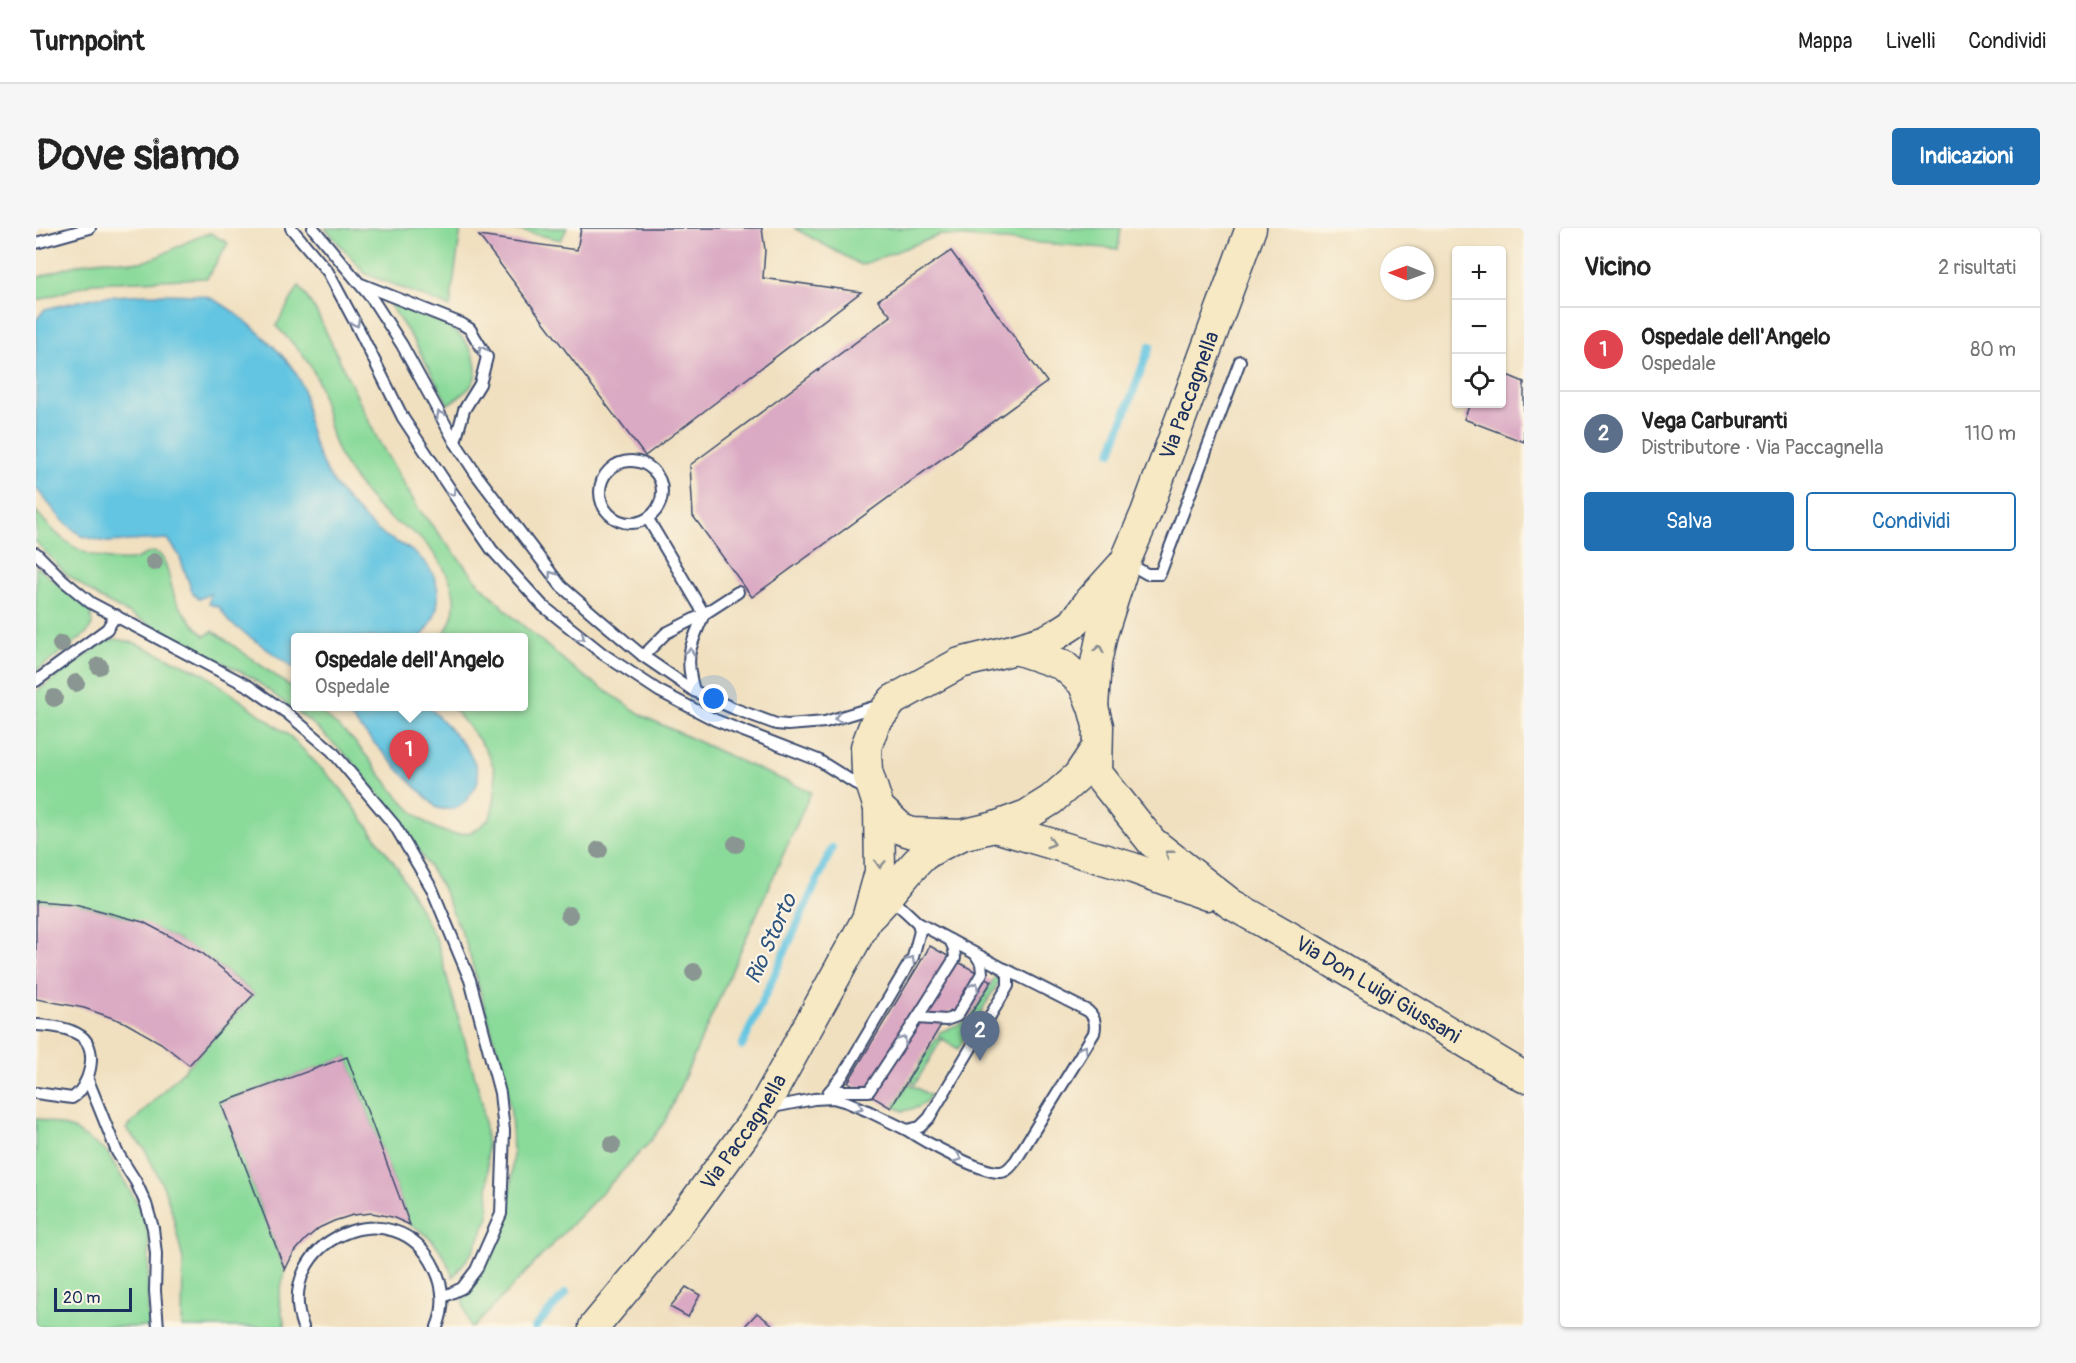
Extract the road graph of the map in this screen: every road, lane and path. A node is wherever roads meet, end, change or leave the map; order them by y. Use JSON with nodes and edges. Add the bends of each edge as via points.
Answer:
{"nodes":[{"id":1,"x":90,"y":228,"type":"edge"},
{"id":2,"x":291,"y":228,"type":"edge"},
{"id":3,"x":313,"y":228,"type":"edge"},
{"id":4,"x":1251,"y":228,"type":"edge"},
{"id":5,"x":36,"y":243,"type":"edge"},
{"id":6,"x":359,"y":283,"type":"junction"},
{"id":7,"x":1240,"y":362,"type":"dead end"},
{"id":8,"x":455,"y":442,"type":"junction"},
{"id":9,"x":648,"y":519,"type":"junction"},
{"id":10,"x":36,"y":553,"type":"edge"},
{"id":11,"x":1125,"y":562,"type":"junction"},
{"id":12,"x":738,"y":592,"type":"dead end"},
{"id":13,"x":704,"y":614,"type":"junction"},
{"id":14,"x":116,"y":615,"type":"junction"},
{"id":15,"x":1017,"y":650,"type":"junction"},
{"id":16,"x":643,"y":656,"type":"junction"},
{"id":17,"x":36,"y":681,"type":"edge"},
{"id":18,"x":694,"y":691,"type":"junction"},
{"id":19,"x":893,"y":700,"type":"junction"},
{"id":20,"x":1093,"y":707,"type":"junction"},
{"id":21,"x":1096,"y":749,"type":"junction"},
{"id":22,"x":876,"y":802,"type":"junction"},
{"id":23,"x":995,"y":827,"type":"junction"},
{"id":24,"x":961,"y":835,"type":"junction"},
{"id":25,"x":890,"y":897,"type":"junction"},
{"id":26,"x":1231,"y":904,"type":"junction"},
{"id":27,"x":867,"y":919,"type":"junction"},
{"id":28,"x":918,"y":922,"type":"junction"},
{"id":29,"x":950,"y":940,"type":"junction"},
{"id":30,"x":976,"y":955,"type":"junction"},
{"id":31,"x":1000,"y":967,"type":"junction"},
{"id":32,"x":917,"y":1018,"type":"junction"},
{"id":33,"x":36,"y":1025,"type":"edge"},
{"id":34,"x":1524,"y":1077,"type":"edge"},
{"id":35,"x":88,"y":1080,"type":"junction"},
{"id":36,"x":36,"y":1093,"type":"edge"},
{"id":37,"x":827,"y":1095,"type":"junction"},
{"id":38,"x":762,"y":1110,"type":"junction"},
{"id":39,"x":907,"y":1130,"type":"junction"},
{"id":40,"x":443,"y":1297,"type":"junction"},
{"id":41,"x":158,"y":1327,"type":"edge"},
{"id":42,"x":303,"y":1327,"type":"edge"},
{"id":43,"x":437,"y":1327,"type":"edge"},
{"id":44,"x":594,"y":1327,"type":"edge"}],
"edges":[{"from":1,"to":5,"type":"lane"},
{"from":2,"to":22,"type":"lane","one_way":true,"via":[[327,272],[403,418],[450,489],[492,550],[543,606],[603,654],[659,691],[715,720],[818,760]]},
{"from":3,"to":6,"type":"lane"},
{"from":4,"to":11,"type":"main road","name":"Via Paccagnella"},
{"from":8,"to":6,"type":"lane","one_way":true,"via":[[402,345]]},
{"from":8,"to":6,"type":"lane","one_way":true,"via":[[487,357],[470,329],[462,324]]},
{"from":7,"to":11,"type":"lane","via":[[1160,574],[1147,574]]},
{"from":16,"to":8,"type":"lane","one_way":true,"via":[[561,586]]},
{"from":9,"to":9,"type":"lane","via":[[659,507],[662,496],[659,477],[651,468],[634,461],[612,467],[601,485],[607,512],[626,523]]},
{"from":9,"to":13,"type":"lane"},
{"from":10,"to":14,"type":"lane","via":[[91,603]]},
{"from":11,"to":15,"type":"main road","name":"Via Paccagnella","via":[[1072,624],[1046,640]]},
{"from":20,"to":11,"type":"main road","name":"Via Paccagnella","one_way":true,"via":[[1102,634]]},
{"from":12,"to":13,"type":"lane"},
{"from":13,"to":16,"type":"lane","via":[[666,633]]},
{"from":18,"to":13,"type":"lane","one_way":true,"via":[[688,659]]},
{"from":14,"to":17,"type":"lane","via":[[107,629]]},
{"from":14,"to":40,"type":"lane","via":[[250,687],[332,751],[395,826],[432,889],[470,980],[500,1093],[504,1131],[501,1214],[476,1270],[462,1288]]},
{"from":15,"to":19,"type":"main road","via":[[960,663]]},
{"from":15,"to":20,"type":"main road","via":[[1063,665],[1083,683]]},
{"from":16,"to":18,"type":"lane"},
{"from":19,"to":18,"type":"lane","one_way":true,"via":[[825,722],[788,725],[764,720]]},
{"from":19,"to":22,"type":"main road","via":[[875,723],[866,747],[867,771]]},
{"from":20,"to":21,"type":"main road","via":[[1098,726]]},
{"from":21,"to":23,"type":"main road","via":[[1078,776],[1051,800],[1027,815]]},
{"from":26,"to":21,"type":"main road","name":"Via Don Luigi Giussani","one_way":true,"via":[[1152,842],[1097,772]]},
{"from":22,"to":24,"type":"main road","via":[[903,830]]},
{"from":22,"to":27,"type":"main road","name":"Via Paccagnella","one_way":true,"via":[[880,872]]},
{"from":23,"to":24,"type":"main road"},
{"from":23,"to":26,"type":"main road","name":"Via Don Luigi Giussani","one_way":true,"via":[[1133,868]]},
{"from":24,"to":25,"type":"main road","name":"Via Paccagnella","via":[[931,850]]},
{"from":25,"to":27,"type":"main road","name":"Via Paccagnella"},
{"from":25,"to":28,"type":"lane"},
{"from":26,"to":34,"type":"main road","name":"Via Don Luigi Giussani"},
{"from":27,"to":38,"type":"main road","name":"Via Paccagnella"},
{"from":28,"to":29,"type":"lane"},
{"from":37,"to":28,"type":"lane","one_way":true,"via":[[843,1075],[913,957],[920,931]]},
{"from":29,"to":30,"type":"lane"},
{"from":29,"to":32,"type":"lane","via":[[955,958]]},
{"from":30,"to":31,"type":"lane"},
{"from":32,"to":30,"type":"lane","one_way":true,"via":[[949,1020],[957,1016],[982,974]]},
{"from":31,"to":39,"type":"lane","via":[[1008,975],[1008,986],[929,1118],[920,1127]]},
{"from":39,"to":31,"type":"lane","one_way":true,"via":[[946,1153],[996,1171],[1006,1170],[1016,1161],[1094,1033],[1095,1021],[1088,1011]]},
{"from":37,"to":32,"type":"lane","one_way":true,"via":[[869,1091]]},
{"from":33,"to":35,"type":"lane","via":[[68,1030],[83,1037],[91,1063]]},
{"from":35,"to":36,"type":"lane","via":[[72,1098]]},
{"from":35,"to":41,"type":"lane","via":[[117,1152],[146,1204],[153,1228]]},
{"from":37,"to":38,"type":"lane"},
{"from":37,"to":39,"type":"lane","one_way":true},
{"from":38,"to":44,"type":"main road","name":"Via Paccagnella","via":[[672,1233]]},
{"from":40,"to":42,"type":"lane","via":[[432,1261],[411,1240],[385,1229],[347,1231],[330,1239],[305,1268],[298,1306]]},
{"from":40,"to":43,"type":"lane"}]}
